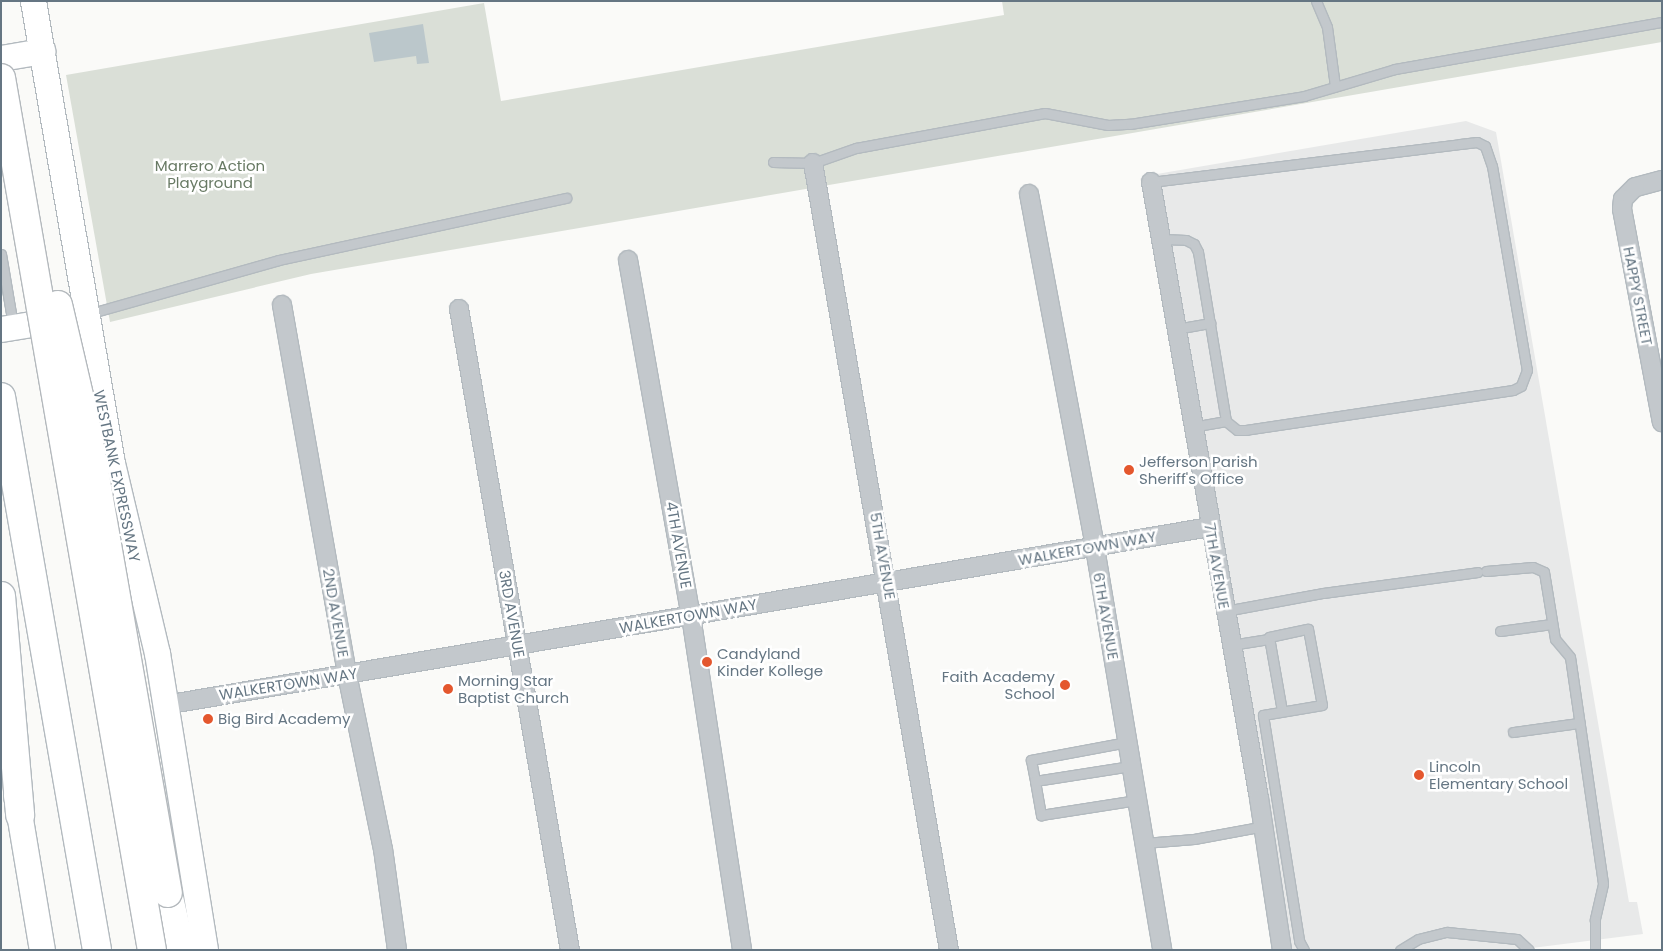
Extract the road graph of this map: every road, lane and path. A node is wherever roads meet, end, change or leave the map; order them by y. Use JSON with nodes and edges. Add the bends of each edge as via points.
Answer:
{"nodes":[{"id":1,"x":33,"y":1,"type":"edge"},
{"id":2,"x":1316,"y":1,"type":"edge"},
{"id":3,"x":1662,"y":22,"type":"edge"},
{"id":4,"x":42,"y":51,"type":"junction"},
{"id":5,"x":1,"y":58,"type":"edge"},
{"id":6,"x":1,"y":78,"type":"edge"},
{"id":7,"x":1335,"y":86,"type":"junction"},
{"id":8,"x":774,"y":162,"type":"dead end"},
{"id":9,"x":813,"y":163,"type":"junction"},
{"id":10,"x":1662,"y":180,"type":"edge"},
{"id":11,"x":1151,"y":182,"type":"joint"},
{"id":12,"x":1029,"y":194,"type":"dead end"},
{"id":13,"x":566,"y":198,"type":"dead end"},
{"id":14,"x":1161,"y":239,"type":"junction"},
{"id":15,"x":1,"y":254,"type":"edge"},
{"id":16,"x":628,"y":260,"type":"dead end"},
{"id":17,"x":282,"y":305,"type":"dead end"},
{"id":18,"x":460,"y":308,"type":"dead end"},
{"id":19,"x":87,"y":314,"type":"junction"},
{"id":20,"x":1210,"y":324,"type":"junction"},
{"id":21,"x":7,"y":328,"type":"edge"},
{"id":22,"x":1176,"y":329,"type":"junction"},
{"id":23,"x":1,"y":397,"type":"edge"},
{"id":24,"x":1226,"y":421,"type":"junction"},
{"id":25,"x":1662,"y":422,"type":"edge"},
{"id":26,"x":1193,"y":427,"type":"junction"},
{"id":27,"x":1210,"y":527,"type":"junction"},
{"id":28,"x":1095,"y":548,"type":"junction"},
{"id":29,"x":888,"y":582,"type":"junction"},
{"id":30,"x":3,"y":608,"type":"edge"},
{"id":31,"x":1225,"y":611,"type":"junction"},
{"id":32,"x":691,"y":616,"type":"junction"},
{"id":33,"x":1552,"y":624,"type":"junction"},
{"id":34,"x":1500,"y":631,"type":"dead end"},
{"id":35,"x":1269,"y":639,"type":"junction"},
{"id":36,"x":518,"y":645,"type":"junction"},
{"id":37,"x":1232,"y":645,"type":"junction"},
{"id":38,"x":347,"y":674,"type":"junction"},
{"id":39,"x":165,"y":705,"type":"junction"},
{"id":40,"x":1282,"y":711,"type":"junction"},
{"id":41,"x":1,"y":714,"type":"edge"},
{"id":42,"x":1263,"y":715,"type":"junction"},
{"id":43,"x":1245,"y":718,"type":"junction"},
{"id":44,"x":1580,"y":723,"type":"junction"},
{"id":45,"x":1513,"y":732,"type":"dead end"},
{"id":46,"x":1127,"y":742,"type":"junction"},
{"id":47,"x":1131,"y":766,"type":"junction"},
{"id":48,"x":1035,"y":781,"type":"junction"},
{"id":49,"x":1137,"y":800,"type":"junction"},
{"id":50,"x":20,"y":815,"type":"junction"},
{"id":51,"x":1264,"y":826,"type":"junction"},
{"id":52,"x":1144,"y":843,"type":"junction"},
{"id":53,"x":42,"y":950,"type":"edge"},
{"id":54,"x":97,"y":950,"type":"edge"},
{"id":55,"x":152,"y":950,"type":"edge"},
{"id":56,"x":181,"y":950,"type":"edge"},
{"id":57,"x":206,"y":950,"type":"edge"},
{"id":58,"x":397,"y":950,"type":"edge"},
{"id":59,"x":570,"y":950,"type":"edge"},
{"id":60,"x":742,"y":950,"type":"edge"},
{"id":61,"x":949,"y":950,"type":"edge"},
{"id":62,"x":1162,"y":950,"type":"edge"},
{"id":63,"x":1282,"y":950,"type":"edge"},
{"id":64,"x":1304,"y":950,"type":"edge"},
{"id":65,"x":1400,"y":950,"type":"edge"},
{"id":66,"x":1529,"y":950,"type":"edge"},
{"id":67,"x":1595,"y":950,"type":"edge"}],
"edges":[{"from":1,"to":4,"type":"main road","name":"WESTBANK EXPRESSWAY"},
{"from":2,"to":7,"type":"lane","via":[[1327,27]]},
{"from":3,"to":7,"type":"lane","via":[[1395,68]]},
{"from":4,"to":5,"type":"main road"},
{"from":4,"to":19,"type":"main road","name":"WESTBANK EXPRESSWAY"},
{"from":5,"to":56,"type":"highway","bridge":true,"via":[[87,430],[168,893]]},
{"from":6,"to":55,"type":"highway","bridge":true},
{"from":7,"to":9,"type":"lane","via":[[1304,96],[1130,124],[1108,125],[1045,113],[856,148]]},
{"from":8,"to":9,"type":"lane"},
{"from":9,"to":29,"type":"street","name":"5TH AVENUE"},
{"from":10,"to":25,"type":"street","name":"HAPPY STREET","via":[[1635,187],[1623,199],[1622,208]]},
{"from":11,"to":14,"type":"street","name":"7TH AVENUE"},
{"from":11,"to":24,"type":"lane","via":[[1477,142],[1485,146],[1489,154],[1527,370],[1521,386],[1513,390],[1246,430],[1237,430]]},
{"from":12,"to":28,"type":"street","name":"6TH AVENUE"},
{"from":13,"to":19,"type":"lane","via":[[279,260]]},
{"from":14,"to":20,"type":"lane","via":[[1175,237],[1194,244]]},
{"from":14,"to":22,"type":"street","name":"7TH AVENUE"},
{"from":15,"to":21,"type":"lane"},
{"from":16,"to":32,"type":"street","name":"4TH AVENUE"},
{"from":17,"to":38,"type":"street","name":"2ND AVENUE"},
{"from":18,"to":36,"type":"street","name":"3RD AVENUE"},
{"from":19,"to":21,"type":"main road"},
{"from":19,"to":39,"type":"main road","name":"WESTBANK EXPRESSWAY","via":[[112,463],[157,653]]},
{"from":20,"to":22,"type":"lane"},
{"from":20,"to":24,"type":"lane"},
{"from":22,"to":26,"type":"street","name":"7TH AVENUE"},
{"from":23,"to":54,"type":"highway"},
{"from":24,"to":26,"type":"lane"},
{"from":26,"to":27,"type":"street","name":"7TH AVENUE"},
{"from":27,"to":28,"type":"street","name":"WALKERTOWN WAY"},
{"from":27,"to":31,"type":"street","name":"7TH AVENUE"},
{"from":28,"to":29,"type":"street","name":"WALKERTOWN WAY"},
{"from":28,"to":46,"type":"street","name":"6TH AVENUE"},
{"from":29,"to":32,"type":"street","name":"WALKERTOWN WAY"},
{"from":29,"to":61,"type":"street","name":"5TH AVENUE"},
{"from":30,"to":50,"type":"highway"},
{"from":31,"to":33,"type":"lane","via":[[1323,592],[1533,567],[1544,572]]},
{"from":31,"to":37,"type":"street","name":"7TH AVENUE"},
{"from":32,"to":36,"type":"street","name":"WALKERTOWN WAY"},
{"from":32,"to":60,"type":"street","name":"4TH AVENUE"},
{"from":33,"to":34,"type":"lane"},
{"from":33,"to":44,"type":"lane","via":[[1555,639],[1570,657]]},
{"from":35,"to":37,"type":"lane"},
{"from":35,"to":40,"type":"lane"},
{"from":35,"to":40,"type":"lane","via":[[1308,629],[1322,704]]},
{"from":36,"to":38,"type":"street","name":"WALKERTOWN WAY"},
{"from":36,"to":59,"type":"street","name":"3RD AVENUE"},
{"from":37,"to":43,"type":"street","name":"7TH AVENUE"},
{"from":38,"to":39,"type":"street","name":"WALKERTOWN WAY"},
{"from":38,"to":58,"type":"street","name":"2ND AVENUE","via":[[383,849]]},
{"from":39,"to":57,"type":"main road","name":"WESTBANK EXPRESSWAY"},
{"from":40,"to":42,"type":"lane"},
{"from":41,"to":50,"type":"main road"},
{"from":42,"to":43,"type":"lane"},
{"from":42,"to":64,"type":"lane","via":[[1299,941]]},
{"from":43,"to":51,"type":"street","name":"7TH AVENUE"},
{"from":44,"to":45,"type":"lane"},
{"from":44,"to":67,"type":"lane","via":[[1603,884],[1595,920]]},
{"from":46,"to":47,"type":"street","name":"6TH AVENUE"},
{"from":46,"to":48,"type":"lane","via":[[1032,760]]},
{"from":47,"to":48,"type":"lane"},
{"from":47,"to":49,"type":"street","name":"6TH AVENUE"},
{"from":48,"to":49,"type":"lane","via":[[1041,815]]},
{"from":49,"to":52,"type":"street","name":"6TH AVENUE"},
{"from":50,"to":53,"type":"main road"},
{"from":51,"to":52,"type":"lane","via":[[1194,839]]},
{"from":51,"to":63,"type":"street","name":"7TH AVENUE"},
{"from":52,"to":62,"type":"street","name":"6TH AVENUE"},
{"from":65,"to":66,"type":"lane","via":[[1418,939],[1447,932],[1517,939]]}]}
